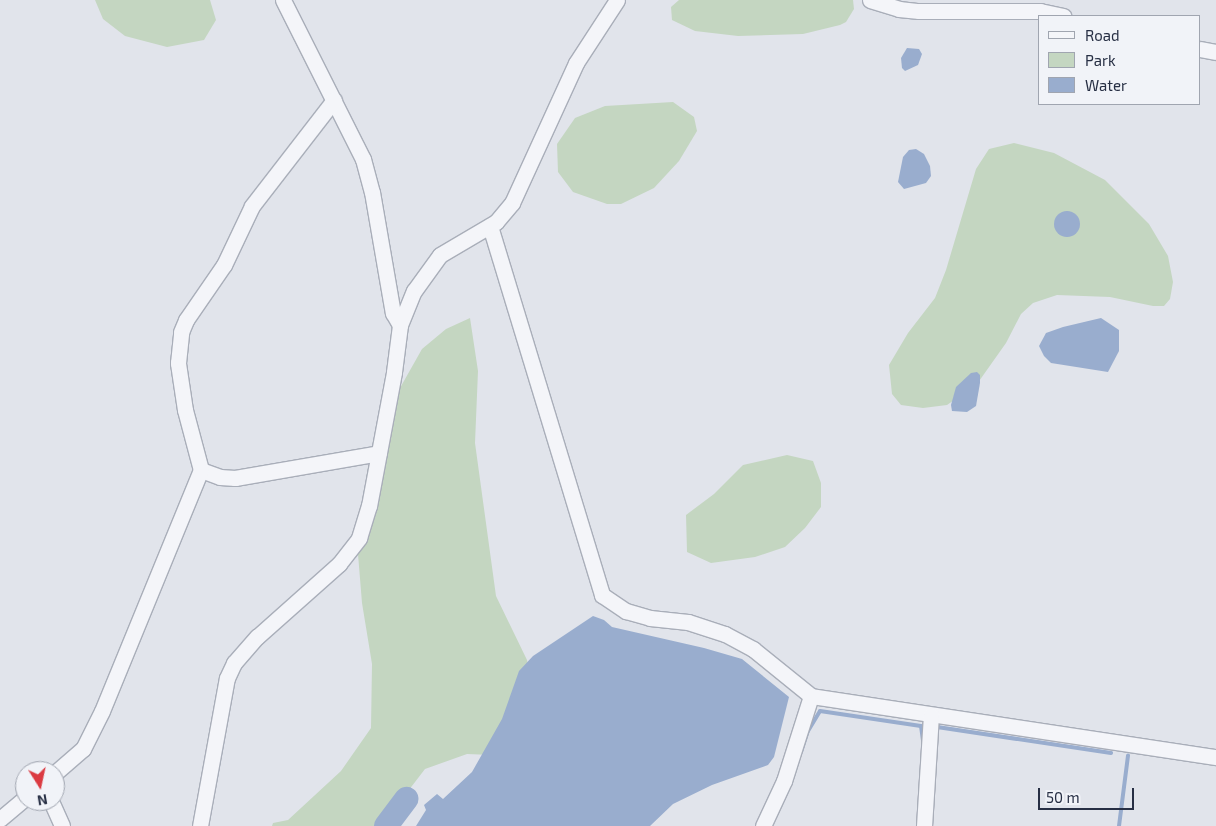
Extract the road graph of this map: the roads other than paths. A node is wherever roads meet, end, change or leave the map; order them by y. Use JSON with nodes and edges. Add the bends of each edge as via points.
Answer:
{"nodes":[{"id":1,"x":283,"y":0,"type":"edge"},
{"id":2,"x":618,"y":0,"type":"edge"},
{"id":3,"x":870,"y":0,"type":"edge"},
{"id":4,"x":1058,"y":15,"type":"edge"},
{"id":5,"x":1201,"y":49,"type":"edge"},
{"id":6,"x":1216,"y":52,"type":"edge"},
{"id":7,"x":334,"y":100,"type":"junction"},
{"id":8,"x":490,"y":226,"type":"junction"},
{"id":9,"x":400,"y":325,"type":"junction"},
{"id":10,"x":379,"y":453,"type":"junction"},
{"id":11,"x":201,"y":470,"type":"junction"},
{"id":12,"x":811,"y":696,"type":"junction"},
{"id":13,"x":931,"y":714,"type":"junction"},
{"id":14,"x":1216,"y":757,"type":"edge"},
{"id":15,"x":65,"y":765,"type":"edge"},
{"id":16,"x":15,"y":806,"type":"edge"},
{"id":17,"x":55,"y":811,"type":"edge"},
{"id":18,"x":0,"y":819,"type":"edge"},
{"id":19,"x":62,"y":826,"type":"edge"},
{"id":20,"x":200,"y":826,"type":"edge"},
{"id":21,"x":763,"y":826,"type":"edge"},
{"id":22,"x":924,"y":826,"type":"edge"}],
"edges":[{"from":1,"to":7,"type":"street"},
{"from":2,"to":8,"type":"street","via":[[576,63],[520,190],[505,213]]},
{"from":3,"to":4,"type":"street","via":[[919,11],[1040,11]]},
{"from":5,"to":6,"type":"street"},
{"from":7,"to":9,"type":"street","via":[[352,134],[369,178],[393,313]]},
{"from":7,"to":11,"type":"street","via":[[252,206],[224,265],[195,305],[181,332],[178,353],[180,382]]},
{"from":8,"to":9,"type":"street","via":[[440,256],[414,291]]},
{"from":8,"to":12,"type":"street","via":[[602,595],[626,611],[650,618],[688,622],[725,634],[753,649]]},
{"from":9,"to":10,"type":"street"},
{"from":10,"to":11,"type":"street","via":[[235,478]]},
{"from":10,"to":20,"type":"street","via":[[364,525],[352,550],[242,652],[227,678]]},
{"from":11,"to":15,"type":"street","via":[[102,711],[83,750]]},
{"from":12,"to":13,"type":"street"},
{"from":12,"to":21,"type":"street","via":[[784,780]]},
{"from":13,"to":14,"type":"street"},
{"from":13,"to":22,"type":"street"},
{"from":16,"to":18,"type":"street"},
{"from":17,"to":19,"type":"street"}]}
